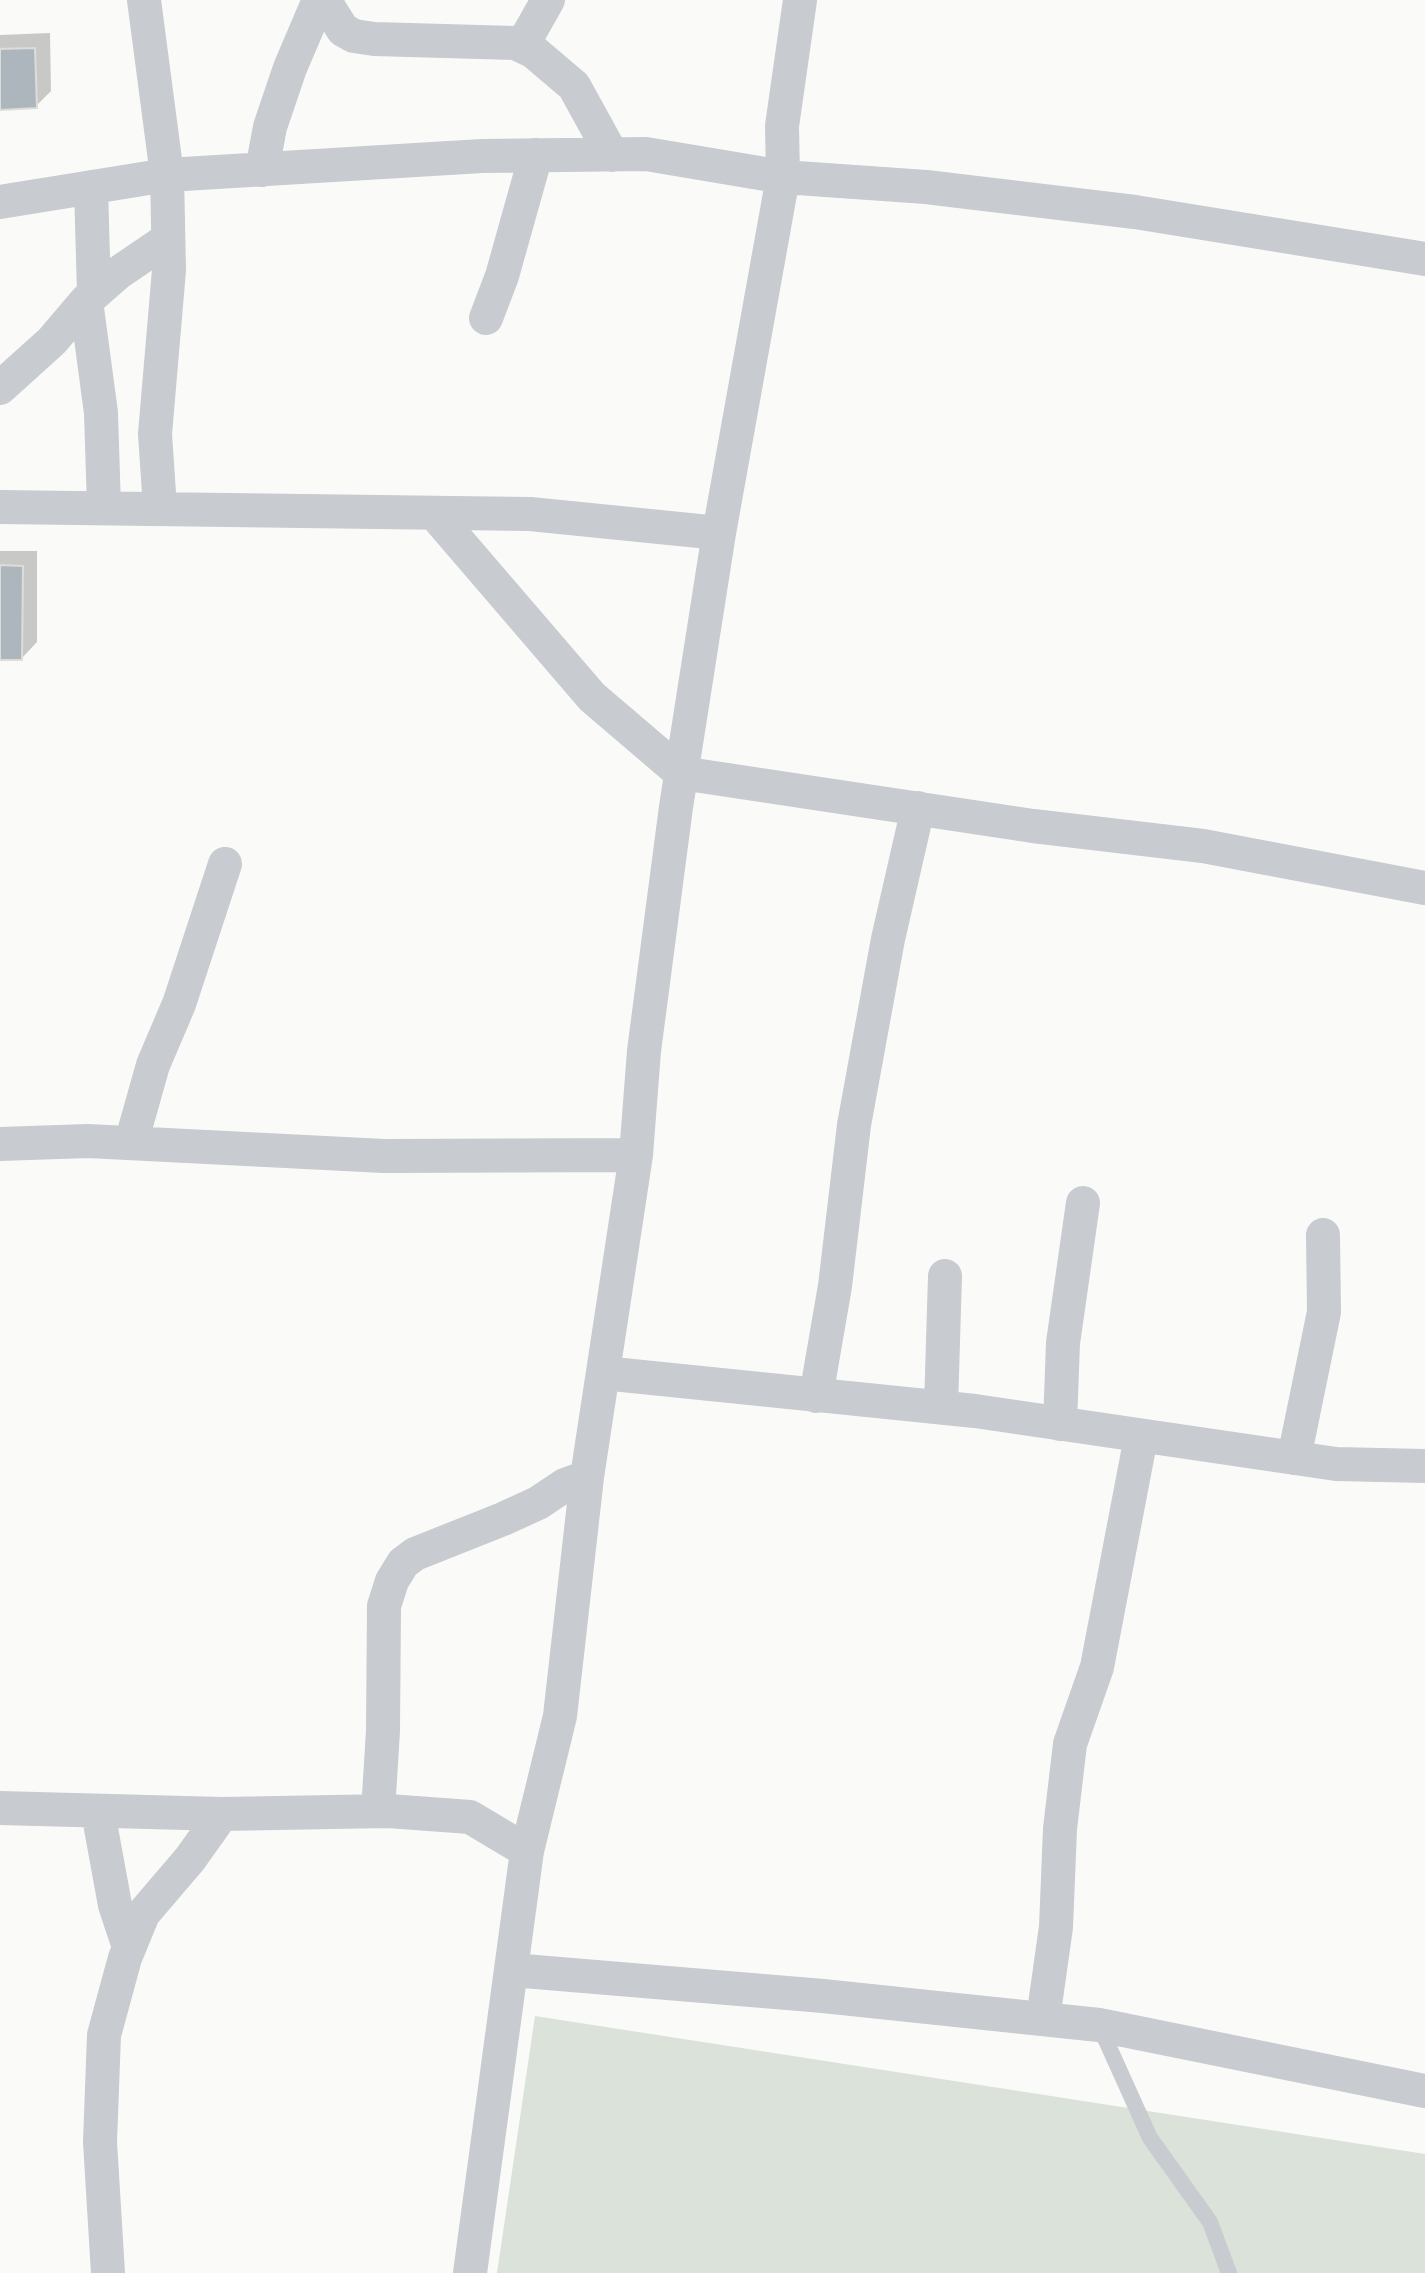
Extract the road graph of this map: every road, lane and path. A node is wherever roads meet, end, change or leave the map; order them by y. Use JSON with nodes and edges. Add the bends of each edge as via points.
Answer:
{"nodes":[{"id":1,"x":144,"y":0,"type":"edge"},
{"id":2,"x":322,"y":0,"type":"edge"},
{"id":3,"x":548,"y":0,"type":"edge"},
{"id":4,"x":800,"y":0,"type":"edge"},
{"id":5,"x":522,"y":46,"type":"junction"},
{"id":6,"x":536,"y":155,"type":"junction"},
{"id":7,"x":612,"y":155,"type":"junction"},
{"id":8,"x":262,"y":170,"type":"junction"},
{"id":9,"x":167,"y":175,"type":"junction"},
{"id":10,"x":783,"y":177,"type":"junction"},
{"id":11,"x":91,"y":187,"type":"junction"},
{"id":12,"x":0,"y":202,"type":"edge"},
{"id":13,"x":168,"y":239,"type":"junction"},
{"id":14,"x":1425,"y":259,"type":"edge"},
{"id":15,"x":90,"y":298,"type":"junction"},
{"id":16,"x":486,"y":318,"type":"dead end"},
{"id":17,"x":0,"y":388,"type":"edge"},
{"id":18,"x":0,"y":507,"type":"edge"},
{"id":19,"x":104,"y":507,"type":"junction"},
{"id":20,"x":160,"y":508,"type":"junction"},
{"id":21,"x":434,"y":513,"type":"junction"},
{"id":22,"x":719,"y":533,"type":"junction"},
{"id":23,"x":681,"y":773,"type":"junction"},
{"id":24,"x":918,"y":808,"type":"junction"},
{"id":25,"x":225,"y":864,"type":"dead end"},
{"id":26,"x":1425,"y":888,"type":"edge"},
{"id":27,"x":131,"y":1143,"type":"junction"},
{"id":28,"x":0,"y":1144,"type":"edge"},
{"id":29,"x":636,"y":1155,"type":"junction"},
{"id":30,"x":1083,"y":1203,"type":"dead end"},
{"id":31,"x":1323,"y":1235,"type":"dead end"},
{"id":32,"x":945,"y":1276,"type":"dead end"},
{"id":33,"x":603,"y":1373,"type":"junction"},
{"id":34,"x":816,"y":1396,"type":"junction"},
{"id":35,"x":941,"y":1407,"type":"junction"},
{"id":36,"x":1060,"y":1424,"type":"junction"},
{"id":37,"x":1141,"y":1437,"type":"junction"},
{"id":38,"x":1294,"y":1458,"type":"junction"},
{"id":39,"x":1425,"y":1466,"type":"edge"},
{"id":40,"x":587,"y":1477,"type":"junction"},
{"id":41,"x":1,"y":1801,"type":"edge"},
{"id":42,"x":378,"y":1811,"type":"junction"},
{"id":43,"x":98,"y":1812,"type":"junction"},
{"id":44,"x":222,"y":1814,"type":"junction"},
{"id":45,"x":527,"y":1851,"type":"junction"},
{"id":46,"x":129,"y":1947,"type":"junction"},
{"id":47,"x":512,"y":1970,"type":"junction"},
{"id":48,"x":1043,"y":2019,"type":"junction"},
{"id":49,"x":1099,"y":2025,"type":"junction"},
{"id":50,"x":1417,"y":2083,"type":"edge"},
{"id":51,"x":108,"y":2273,"type":"edge"},
{"id":52,"x":470,"y":2273,"type":"edge"},
{"id":53,"x":1229,"y":2273,"type":"edge"}],
"edges":[{"from":1,"to":9,"type":"street"},
{"from":2,"to":5,"type":"street","via":[[343,30],[354,36]]},
{"from":2,"to":8,"type":"street","via":[[290,68]]},
{"from":3,"to":5,"type":"street"},
{"from":4,"to":10,"type":"street","via":[[782,126]]},
{"from":5,"to":7,"type":"street","via":[[574,86]]},
{"from":6,"to":7,"type":"street"},
{"from":6,"to":8,"type":"street"},
{"from":6,"to":16,"type":"street"},
{"from":7,"to":10,"type":"street","via":[[646,154]]},
{"from":8,"to":9,"type":"street"},
{"from":9,"to":11,"type":"street"},
{"from":9,"to":13,"type":"street"},
{"from":10,"to":14,"type":"street","via":[[926,187],[1135,212]]},
{"from":10,"to":22,"type":"street"},
{"from":11,"to":12,"type":"street"},
{"from":11,"to":15,"type":"street"},
{"from":13,"to":15,"type":"street"},
{"from":13,"to":20,"type":"street","via":[[155,434]]},
{"from":15,"to":17,"type":"street"},
{"from":15,"to":19,"type":"street"},
{"from":18,"to":19,"type":"street"},
{"from":19,"to":20,"type":"street"},
{"from":20,"to":21,"type":"street"},
{"from":21,"to":22,"type":"street","via":[[530,514]]},
{"from":21,"to":23,"type":"street","via":[[592,697]]},
{"from":22,"to":23,"type":"street"},
{"from":23,"to":24,"type":"street"},
{"from":23,"to":29,"type":"street","via":[[644,1051]]},
{"from":24,"to":26,"type":"street","via":[[1203,846]]},
{"from":24,"to":34,"type":"street","via":[[854,1125]]},
{"from":25,"to":27,"type":"street","via":[[153,1065]]},
{"from":27,"to":28,"type":"street"},
{"from":27,"to":29,"type":"street","via":[[384,1156]]},
{"from":29,"to":33,"type":"street"},
{"from":30,"to":36,"type":"street","via":[[1063,1343]]},
{"from":31,"to":38,"type":"street","via":[[1324,1312]]},
{"from":32,"to":35,"type":"street"},
{"from":33,"to":34,"type":"street"},
{"from":33,"to":40,"type":"street"},
{"from":34,"to":35,"type":"street"},
{"from":35,"to":36,"type":"street"},
{"from":36,"to":37,"type":"street"},
{"from":37,"to":38,"type":"street"},
{"from":37,"to":48,"type":"street","via":[[1097,1667],[1070,1744]]},
{"from":38,"to":39,"type":"street"},
{"from":40,"to":42,"type":"street","via":[[403,1563],[384,1606]]},
{"from":40,"to":45,"type":"street","via":[[560,1716]]},
{"from":41,"to":43,"type":"street"},
{"from":42,"to":44,"type":"street"},
{"from":42,"to":45,"type":"street","via":[[470,1817]]},
{"from":43,"to":44,"type":"street"},
{"from":43,"to":46,"type":"street","via":[[115,1905]]},
{"from":44,"to":46,"type":"street","via":[[143,1914]]},
{"from":45,"to":47,"type":"street"},
{"from":46,"to":51,"type":"street","via":[[104,2035],[100,2142]]},
{"from":47,"to":48,"type":"street"},
{"from":47,"to":52,"type":"street"},
{"from":48,"to":49,"type":"street"},
{"from":49,"to":50,"type":"street"},
{"from":49,"to":53,"type":"lane","via":[[1150,2138],[1210,2222]]}]}
